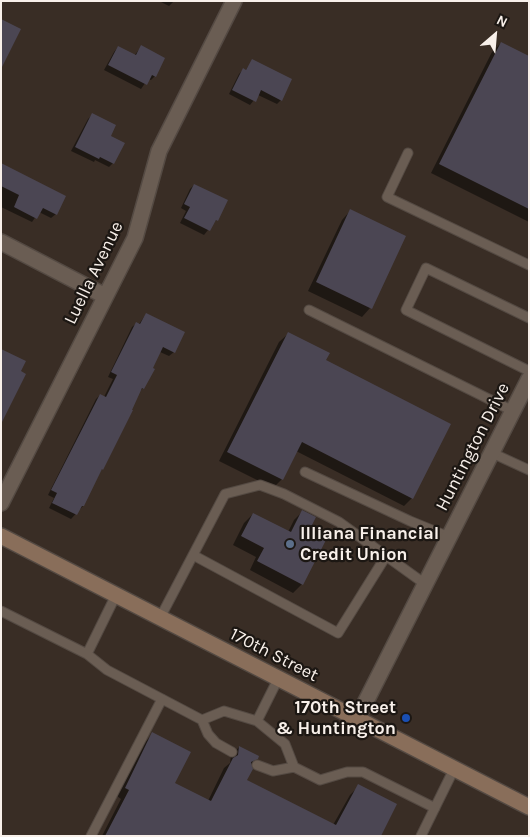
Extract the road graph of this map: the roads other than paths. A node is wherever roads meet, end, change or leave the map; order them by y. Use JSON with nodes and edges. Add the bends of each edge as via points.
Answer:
{"nodes":[{"id":1,"x":234,"y":1,"type":"edge"},
{"id":2,"x":408,"y":153,"type":"dead end"},
{"id":3,"x":1,"y":242,"type":"edge"},
{"id":4,"x":529,"y":265,"type":"edge"},
{"id":5,"x":105,"y":296,"type":"junction"},
{"id":6,"x":309,"y":310,"type":"dead end"},
{"id":7,"x":529,"y":318,"type":"edge"},
{"id":8,"x":529,"y":371,"type":"edge"},
{"id":9,"x":529,"y":379,"type":"edge"},
{"id":10,"x":513,"y":411,"type":"junction"},
{"id":11,"x":492,"y":453,"type":"junction"},
{"id":12,"x":529,"y":470,"type":"edge"},
{"id":13,"x":305,"y":472,"type":"dead end"},
{"id":14,"x":1,"y":503,"type":"edge"},
{"id":15,"x":1,"y":536,"type":"edge"},
{"id":16,"x":449,"y":537,"type":"junction"},
{"id":17,"x":193,"y":555,"type":"junction"},
{"id":18,"x":386,"y":556,"type":"junction"},
{"id":19,"x":425,"y":584,"type":"junction"},
{"id":20,"x":116,"y":595,"type":"junction"},
{"id":21,"x":1,"y":610,"type":"edge"},
{"id":22,"x":160,"y":618,"type":"junction"},
{"id":23,"x":87,"y":654,"type":"junction"},
{"id":24,"x":278,"y":679,"type":"junction"},
{"id":25,"x":162,"y":699,"type":"junction"},
{"id":26,"x":357,"y":719,"type":"junction"},
{"id":27,"x":202,"y":720,"type":"junction"},
{"id":28,"x":257,"y":721,"type":"junction"},
{"id":29,"x":232,"y":752,"type":"dead end"},
{"id":30,"x":257,"y":765,"type":"dead end"},
{"id":31,"x":294,"y":767,"type":"junction"},
{"id":32,"x":454,"y":769,"type":"junction"},
{"id":33,"x":435,"y":808,"type":"junction"},
{"id":34,"x":529,"y":808,"type":"edge"},
{"id":35,"x":91,"y":836,"type":"edge"},
{"id":36,"x":421,"y":836,"type":"edge"}],
"edges":[{"from":1,"to":5,"type":"street","name":"Luella Avenue","via":[[159,151],[135,238]]},
{"from":2,"to":4,"type":"lane","via":[[387,197]]},
{"from":3,"to":5,"type":"street"},
{"from":5,"to":14,"type":"street","name":"Luella Avenue"},
{"from":6,"to":10,"type":"lane"},
{"from":7,"to":8,"type":"lane","via":[[426,268],[406,310]]},
{"from":9,"to":10,"type":"street","name":"Huntington Drive"},
{"from":10,"to":11,"type":"street","name":"Huntington Drive"},
{"from":11,"to":12,"type":"lane"},
{"from":11,"to":16,"type":"street","name":"Huntington Drive"},
{"from":13,"to":16,"type":"lane"},
{"from":15,"to":20,"type":"street","name":"170th Street"},
{"from":16,"to":19,"type":"street","name":"Huntington Drive"},
{"from":17,"to":18,"type":"lane","via":[[225,494],[260,485],[339,522]]},
{"from":17,"to":18,"type":"lane","via":[[338,633]]},
{"from":17,"to":22,"type":"lane"},
{"from":18,"to":19,"type":"lane"},
{"from":19,"to":26,"type":"street","name":"Huntington Drive"},
{"from":20,"to":22,"type":"street","name":"170th Street"},
{"from":20,"to":23,"type":"lane"},
{"from":21,"to":23,"type":"lane"},
{"from":22,"to":24,"type":"street","name":"170th Street"},
{"from":23,"to":25,"type":"lane","via":[[107,670]]},
{"from":24,"to":26,"type":"street","name":"170th Street"},
{"from":24,"to":28,"type":"lane"},
{"from":25,"to":27,"type":"lane"},
{"from":25,"to":35,"type":"lane"},
{"from":26,"to":32,"type":"street","name":"170th Street"},
{"from":27,"to":28,"type":"lane","via":[[224,711]]},
{"from":27,"to":29,"type":"lane","via":[[216,743]]},
{"from":28,"to":31,"type":"lane","via":[[285,744]]},
{"from":30,"to":31,"type":"lane","via":[[274,770]]},
{"from":31,"to":33,"type":"lane","via":[[320,780],[347,772],[364,772]]},
{"from":32,"to":33,"type":"lane"},
{"from":32,"to":34,"type":"street","name":"170th Street"},
{"from":33,"to":36,"type":"lane"}]}
